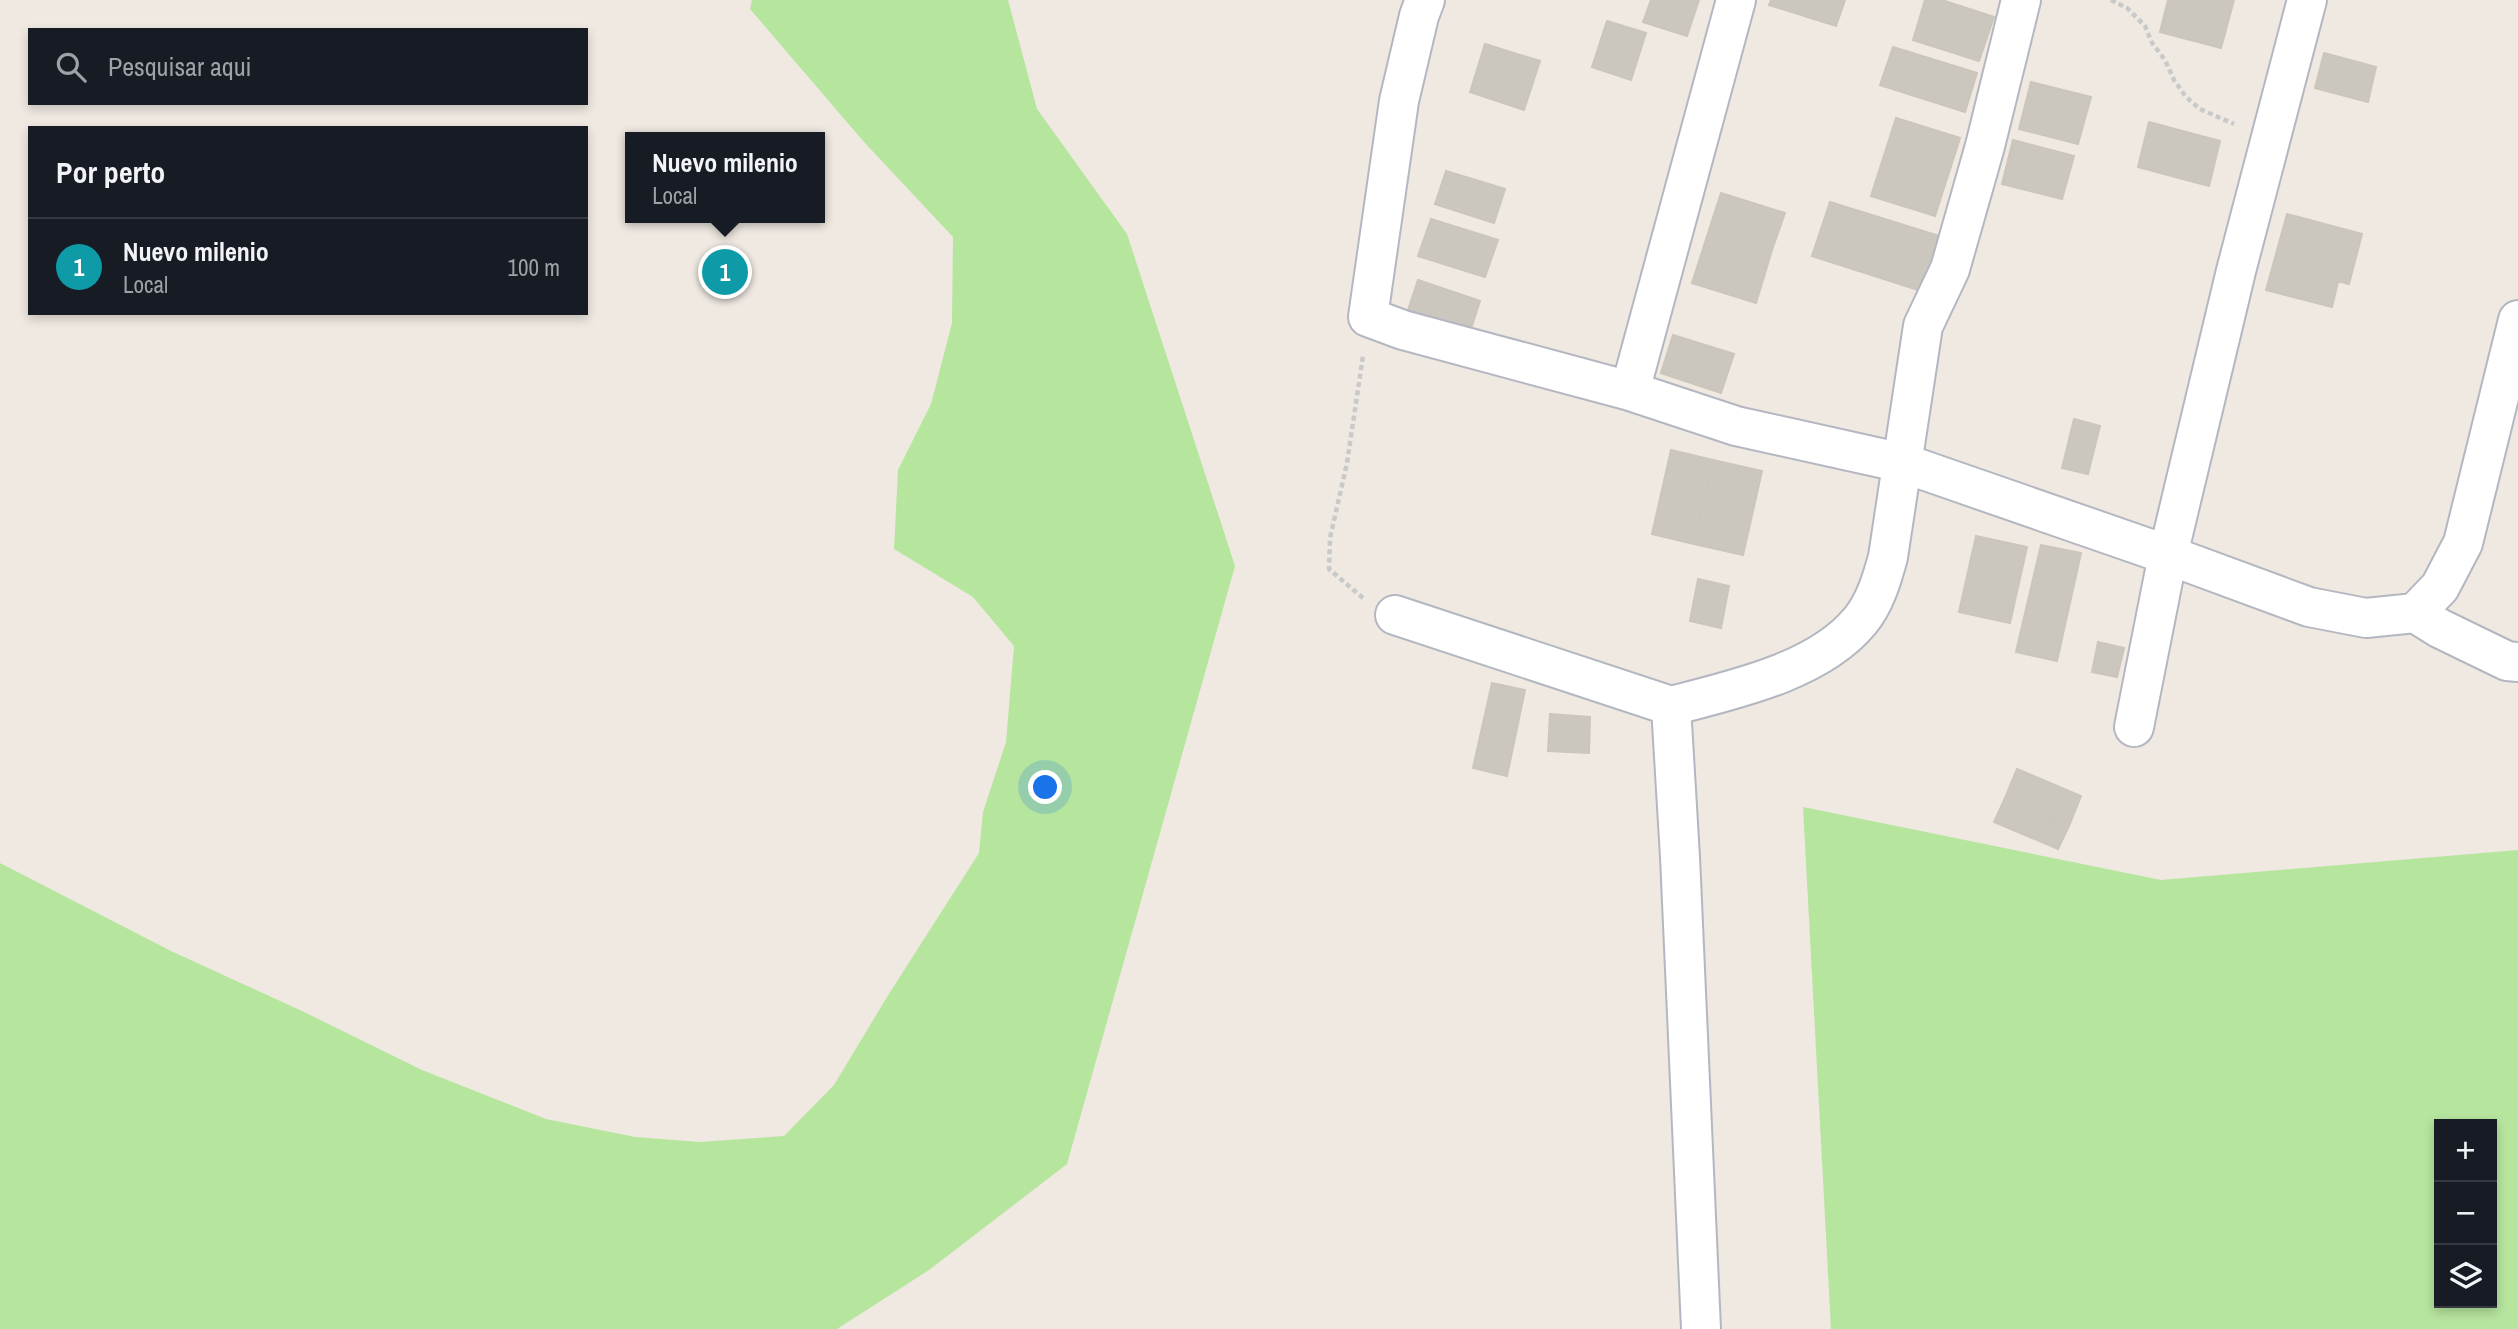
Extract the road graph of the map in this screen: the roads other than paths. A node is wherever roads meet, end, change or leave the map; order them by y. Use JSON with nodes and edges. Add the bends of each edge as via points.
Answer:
{"nodes":[{"id":1,"x":1425,"y":0,"type":"edge"},
{"id":2,"x":1736,"y":0,"type":"edge"},
{"id":3,"x":2021,"y":0,"type":"edge"},
{"id":4,"x":2307,"y":0,"type":"edge"},
{"id":5,"x":2518,"y":320,"type":"edge"},
{"id":6,"x":1630,"y":391,"type":"junction"},
{"id":7,"x":1903,"y":463,"type":"junction"},
{"id":8,"x":2168,"y":555,"type":"junction"},
{"id":9,"x":2416,"y":613,"type":"junction"},
{"id":10,"x":1395,"y":615,"type":"road end"},
{"id":11,"x":2518,"y":662,"type":"edge"},
{"id":12,"x":1671,"y":706,"type":"junction"},
{"id":13,"x":2133,"y":727,"type":"dead end"},
{"id":14,"x":1701,"y":1329,"type":"edge"}],
"edges":[{"from":1,"to":6,"type":"street","via":[[1399,101],[1368,317]]},
{"from":2,"to":6,"type":"street"},
{"from":3,"to":7,"type":"street","via":[[1950,270],[1923,326]]},
{"from":4,"to":8,"type":"street"},
{"from":5,"to":9,"type":"street","via":[[2463,543],[2440,587]]},
{"from":6,"to":7,"type":"street","via":[[1736,426]]},
{"from":7,"to":8,"type":"street"},
{"from":7,"to":12,"type":"street","via":[[1882,580],[1860,622],[1838,641],[1783,672]]},
{"from":8,"to":9,"type":"street","via":[[2309,607],[2366,618]]},
{"from":8,"to":13,"type":"street"},
{"from":9,"to":11,"type":"street","via":[[2507,661]]},
{"from":10,"to":12,"type":"street"},
{"from":12,"to":14,"type":"street"}]}
